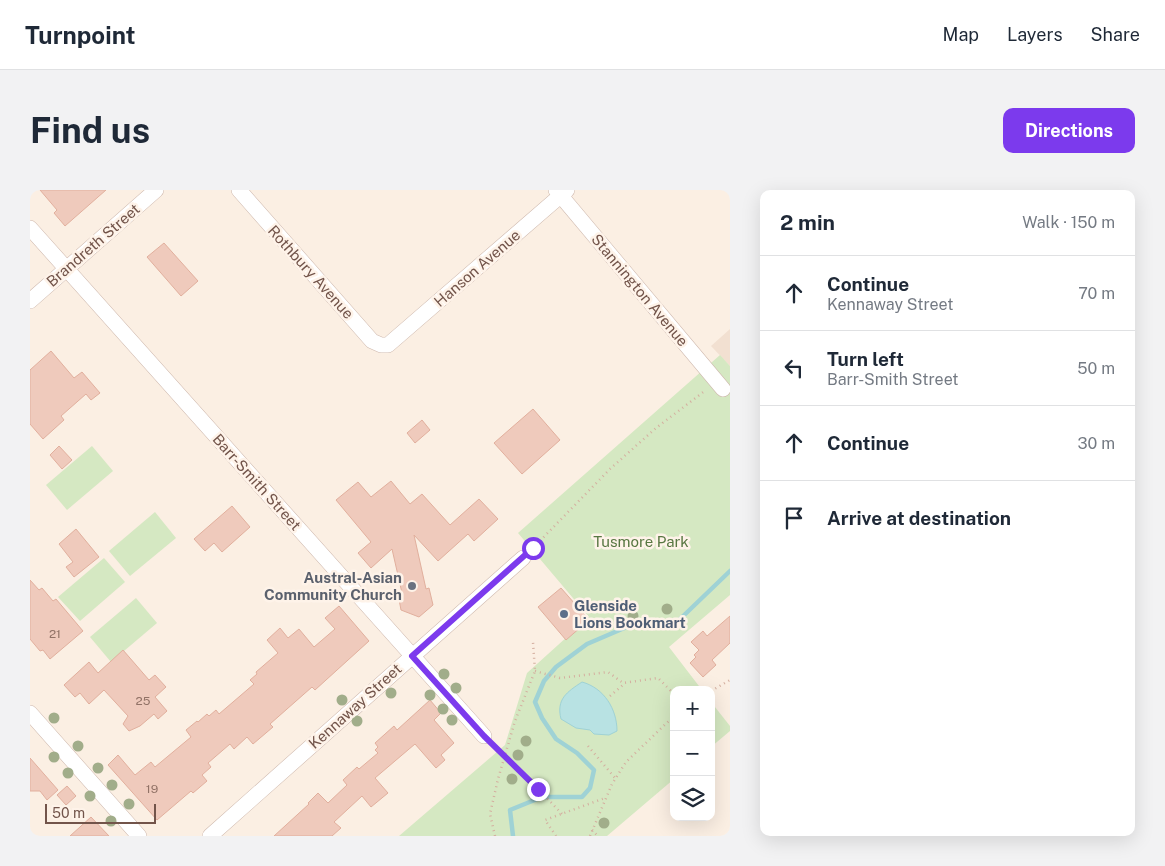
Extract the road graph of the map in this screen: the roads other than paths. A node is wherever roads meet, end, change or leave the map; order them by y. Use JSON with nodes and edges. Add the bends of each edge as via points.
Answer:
{"nodes":[{"id":1,"x":156,"y":190,"type":"edge"},
{"id":2,"x":239,"y":190,"type":"edge"},
{"id":3,"x":561,"y":192,"type":"edge"},
{"id":4,"x":30,"y":228,"type":"edge"},
{"id":5,"x":65,"y":268,"type":"junction"},
{"id":6,"x":30,"y":301,"type":"edge"},
{"id":7,"x":388,"y":345,"type":"joint"},
{"id":8,"x":720,"y":385,"type":"road end"},
{"id":9,"x":523,"y":558,"type":"road end"},
{"id":10,"x":412,"y":656,"type":"junction"},
{"id":11,"x":30,"y":712,"type":"edge"},
{"id":12,"x":484,"y":736,"type":"road end"},
{"id":13,"x":139,"y":836,"type":"edge"},
{"id":14,"x":210,"y":836,"type":"edge"}],
"edges":[{"from":1,"to":5,"type":"street","name":"Brandreth Street"},
{"from":2,"to":7,"type":"street","name":"Rothbury Avenue","via":[[372,341]]},
{"from":3,"to":7,"type":"street","name":"Hanson Avenue"},
{"from":3,"to":8,"type":"street","name":"Stannington Avenue"},
{"from":4,"to":5,"type":"street","name":"Barr-Smith Street"},
{"from":5,"to":6,"type":"street","name":"Brandreth Street"},
{"from":5,"to":10,"type":"street","name":"Barr-Smith Street"},
{"from":9,"to":10,"type":"street","name":"Kennaway Street"},
{"from":10,"to":12,"type":"street","name":"Barr-Smith Street"},
{"from":10,"to":14,"type":"street","name":"Kennaway Street"},
{"from":11,"to":13,"type":"street"}]}
